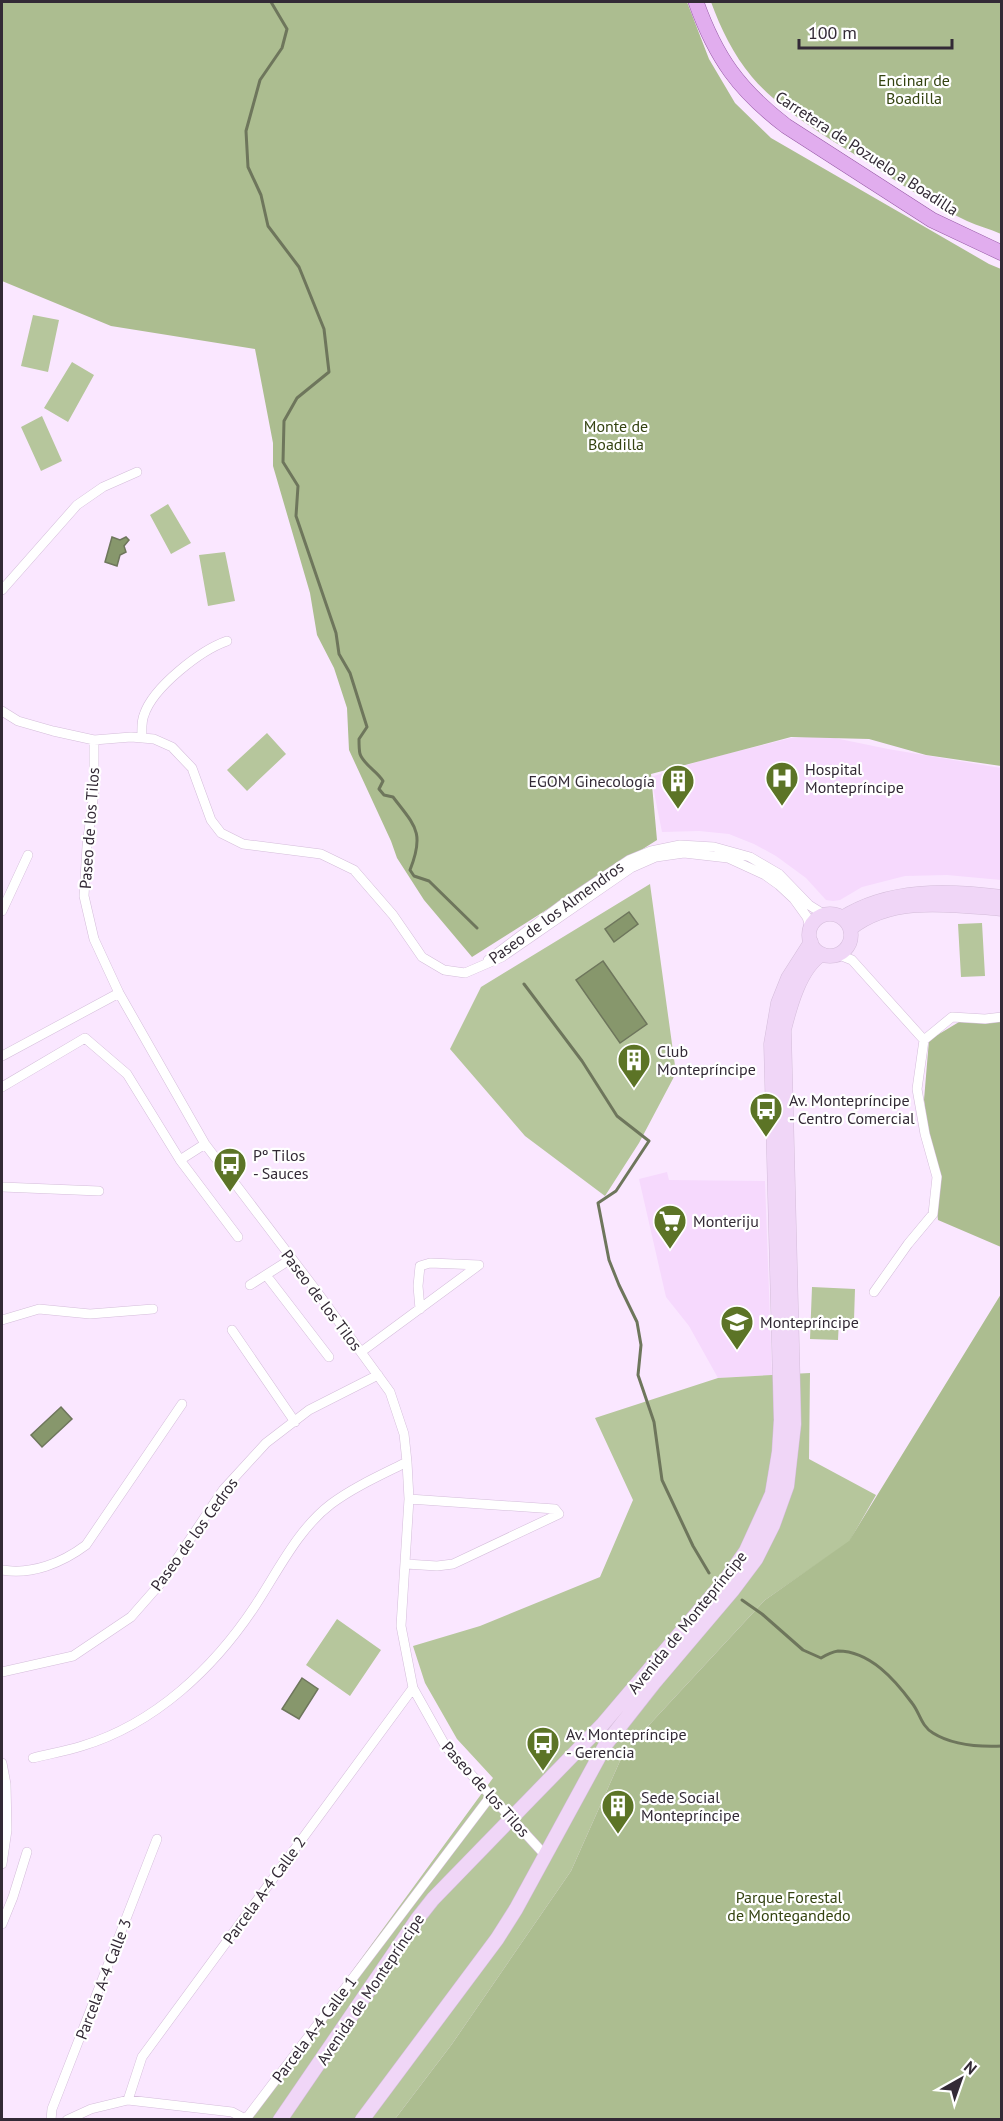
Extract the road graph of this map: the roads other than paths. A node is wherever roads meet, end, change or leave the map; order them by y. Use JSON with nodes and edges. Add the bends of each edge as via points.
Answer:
{"nodes":[{"id":1,"x":696,"y":2,"type":"edge"},
{"id":2,"x":1002,"y":253,"type":"edge"},
{"id":3,"x":137,"y":472,"type":"dead end"},
{"id":4,"x":2,"y":590,"type":"edge"},
{"id":5,"x":227,"y":641,"type":"dead end"},
{"id":6,"x":2,"y":711,"type":"edge"},
{"id":7,"x":142,"y":738,"type":"junction"},
{"id":8,"x":94,"y":740,"type":"junction"},
{"id":9,"x":28,"y":855,"type":"dead end"},
{"id":10,"x":1002,"y":897,"type":"edge"},
{"id":11,"x":1002,"y":909,"type":"edge"},
{"id":12,"x":2,"y":911,"type":"edge"},
{"id":13,"x":825,"y":915,"type":"junction"},
{"id":14,"x":846,"y":923,"type":"junction"},
{"id":15,"x":810,"y":927,"type":"junction"},
{"id":16,"x":811,"y":942,"type":"junction"},
{"id":17,"x":842,"y":950,"type":"junction"},
{"id":18,"x":822,"y":954,"type":"junction"},
{"id":19,"x":480,"y":967,"type":"junction"},
{"id":20,"x":119,"y":993,"type":"junction"},
{"id":21,"x":1002,"y":1017,"type":"edge"},
{"id":22,"x":924,"y":1040,"type":"junction"},
{"id":23,"x":2,"y":1056,"type":"edge"},
{"id":24,"x":3,"y":1083,"type":"edge"},
{"id":25,"x":205,"y":1144,"type":"junction"},
{"id":26,"x":180,"y":1160,"type":"junction"},
{"id":27,"x":2,"y":1187,"type":"edge"},
{"id":28,"x":99,"y":1191,"type":"dead end"},
{"id":29,"x":238,"y":1237,"type":"dead end"},
{"id":30,"x":291,"y":1259,"type":"junction"},
{"id":31,"x":267,"y":1275,"type":"junction"},
{"id":32,"x":250,"y":1285,"type":"dead end"},
{"id":33,"x":874,"y":1292,"type":"dead end"},
{"id":34,"x":153,"y":1309,"type":"dead end"},
{"id":35,"x":420,"y":1309,"type":"junction"},
{"id":36,"x":2,"y":1320,"type":"edge"},
{"id":37,"x":232,"y":1330,"type":"dead end"},
{"id":38,"x":361,"y":1352,"type":"junction"},
{"id":39,"x":329,"y":1356,"type":"dead end"},
{"id":40,"x":378,"y":1375,"type":"junction"},
{"id":41,"x":182,"y":1404,"type":"dead end"},
{"id":42,"x":295,"y":1422,"type":"junction"},
{"id":43,"x":407,"y":1462,"type":"junction"},
{"id":44,"x":409,"y":1499,"type":"junction"},
{"id":45,"x":406,"y":1564,"type":"junction"},
{"id":46,"x":2,"y":1570,"type":"edge"},
{"id":47,"x":2,"y":1672,"type":"edge"},
{"id":48,"x":413,"y":1688,"type":"junction"},
{"id":49,"x":33,"y":1758,"type":"dead end"},
{"id":50,"x":2,"y":1763,"type":"edge"},
{"id":51,"x":490,"y":1797,"type":"junction"},
{"id":52,"x":512,"y":1820,"type":"junction"},
{"id":53,"x":157,"y":1839,"type":"dead end"},
{"id":54,"x":27,"y":1852,"type":"dead end"},
{"id":55,"x":545,"y":1855,"type":"junction"},
{"id":56,"x":2,"y":1864,"type":"edge"},
{"id":57,"x":2,"y":1924,"type":"edge"},
{"id":58,"x":128,"y":2100,"type":"junction"},
{"id":59,"x":246,"y":2119,"type":"edge"},
{"id":60,"x":51,"y":2120,"type":"edge"},
{"id":61,"x":68,"y":2120,"type":"edge"},
{"id":62,"x":280,"y":2120,"type":"edge"},
{"id":63,"x":362,"y":2120,"type":"edge"}],
"edges":[{"from":1,"to":2,"type":"main road","name":"Carretera de Pozuelo a Boadilla","via":[[723,61],[765,110],[932,220]]},
{"from":3,"to":4,"type":"street","via":[[103,487],[77,505]]},
{"from":5,"to":7,"type":"street","via":[[188,663],[158,693],[144,714]]},
{"from":6,"to":8,"type":"street","name":"Paseo de los Almendros","via":[[18,721]]},
{"from":7,"to":8,"type":"street","name":"Paseo de los Almendros"},
{"from":7,"to":19,"type":"street","name":"Paseo de los Almendros","via":[[172,747],[184,758],[192,768],[211,820],[221,833],[243,844],[321,854],[354,870],[393,915],[422,957],[444,970],[465,973]]},
{"from":8,"to":20,"type":"street","name":"Paseo de los Tilos","via":[[94,792],[84,896],[94,939]]},
{"from":9,"to":12,"type":"street"},
{"from":10,"to":14,"type":"street","via":[[958,892],[891,897],[865,905]]},
{"from":11,"to":14,"type":"street","via":[[937,904],[901,907]]},
{"from":13,"to":14,"type":"street","via":[[833,914]]},
{"from":13,"to":15,"type":"street"},
{"from":13,"to":19,"type":"street","name":"Paseo de los Almendros","via":[[808,904],[779,874],[750,857],[714,847],[680,845],[629,860]]},
{"from":14,"to":17,"type":"street","via":[[850,938]]},
{"from":15,"to":16,"type":"street"},
{"from":15,"to":19,"type":"street","name":"Paseo de los Almendros","via":[[794,899],[765,875],[728,858],[684,853],[656,857],[631,868],[502,957]]},
{"from":16,"to":18,"type":"street"},
{"from":16,"to":52,"type":"street","name":"Avenida de Montepríncipe","via":[[788,978],[778,1003],[771,1044],[780,1420],[772,1494],[746,1551],[727,1578],[602,1725]]},
{"from":17,"to":18,"type":"street"},
{"from":17,"to":22,"type":"street"},
{"from":18,"to":55,"type":"street","name":"Avenida de Montepríncipe","via":[[800,983],[784,1030],[794,1424],[787,1486],[756,1559],[606,1744]]},
{"from":20,"to":23,"type":"street"},
{"from":20,"to":25,"type":"street","name":"Paseo de los Tilos"},
{"from":21,"to":22,"type":"street","via":[[951,1017]]},
{"from":22,"to":33,"type":"street","via":[[917,1089],[937,1177],[933,1214]]},
{"from":24,"to":26,"type":"street","via":[[85,1038],[127,1074]]},
{"from":25,"to":26,"type":"street"},
{"from":25,"to":30,"type":"street","name":"Paseo de los Tilos"},
{"from":26,"to":29,"type":"street"},
{"from":27,"to":28,"type":"street"},
{"from":30,"to":31,"type":"street"},
{"from":30,"to":38,"type":"street","name":"Paseo de los Tilos"},
{"from":31,"to":32,"type":"street"},
{"from":31,"to":39,"type":"street"},
{"from":34,"to":36,"type":"street","via":[[90,1314],[39,1309]]},
{"from":35,"to":35,"type":"street","via":[[428,1303],[479,1265],[420,1266]]},
{"from":35,"to":38,"type":"street"},
{"from":37,"to":42,"type":"street"},
{"from":38,"to":40,"type":"street","name":"Paseo de los Tilos"},
{"from":40,"to":42,"type":"street","name":"Paseo de los Cedros","via":[[309,1410]]},
{"from":40,"to":43,"type":"street","name":"Paseo de los Tilos","via":[[390,1392],[404,1434]]},
{"from":41,"to":46,"type":"street","via":[[86,1545],[71,1556],[36,1569]]},
{"from":42,"to":47,"type":"street","name":"Paseo de los Cedros","via":[[266,1443],[223,1490],[160,1584],[131,1617],[73,1656]]},
{"from":43,"to":44,"type":"street","name":"Paseo de los Tilos"},
{"from":43,"to":49,"type":"street","via":[[330,1505],[303,1533],[232,1638],[188,1685],[122,1729],[82,1746]]},
{"from":44,"to":45,"type":"street","name":"Paseo de los Tilos"},
{"from":44,"to":45,"type":"street","via":[[555,1509],[559,1514],[453,1564]]},
{"from":45,"to":48,"type":"street","name":"Paseo de los Tilos","via":[[401,1626]]},
{"from":48,"to":51,"type":"street","name":"Paseo de los Tilos","via":[[446,1747]]},
{"from":48,"to":58,"type":"street","name":"Parcela A-4 Calle 2","via":[[142,2057]]},
{"from":50,"to":56,"type":"street","via":[[7,1830]]},
{"from":51,"to":52,"type":"street","name":"Paseo de los Tilos"},
{"from":51,"to":59,"type":"street","name":"Parcela A-4 Calle 1"},
{"from":52,"to":55,"type":"street","name":"Paseo de los Tilos"},
{"from":52,"to":62,"type":"street","name":"Avenida de Montepríncipe","via":[[418,1918]]},
{"from":53,"to":60,"type":"street","name":"Parcela A-4 Calle 3"},
{"from":54,"to":57,"type":"street"},
{"from":55,"to":63,"type":"street","name":"Avenida de Montepríncipe","via":[[497,1939]]},
{"from":58,"to":59,"type":"street","via":[[232,2112]]},
{"from":58,"to":61,"type":"street","via":[[91,2109]]}]}
